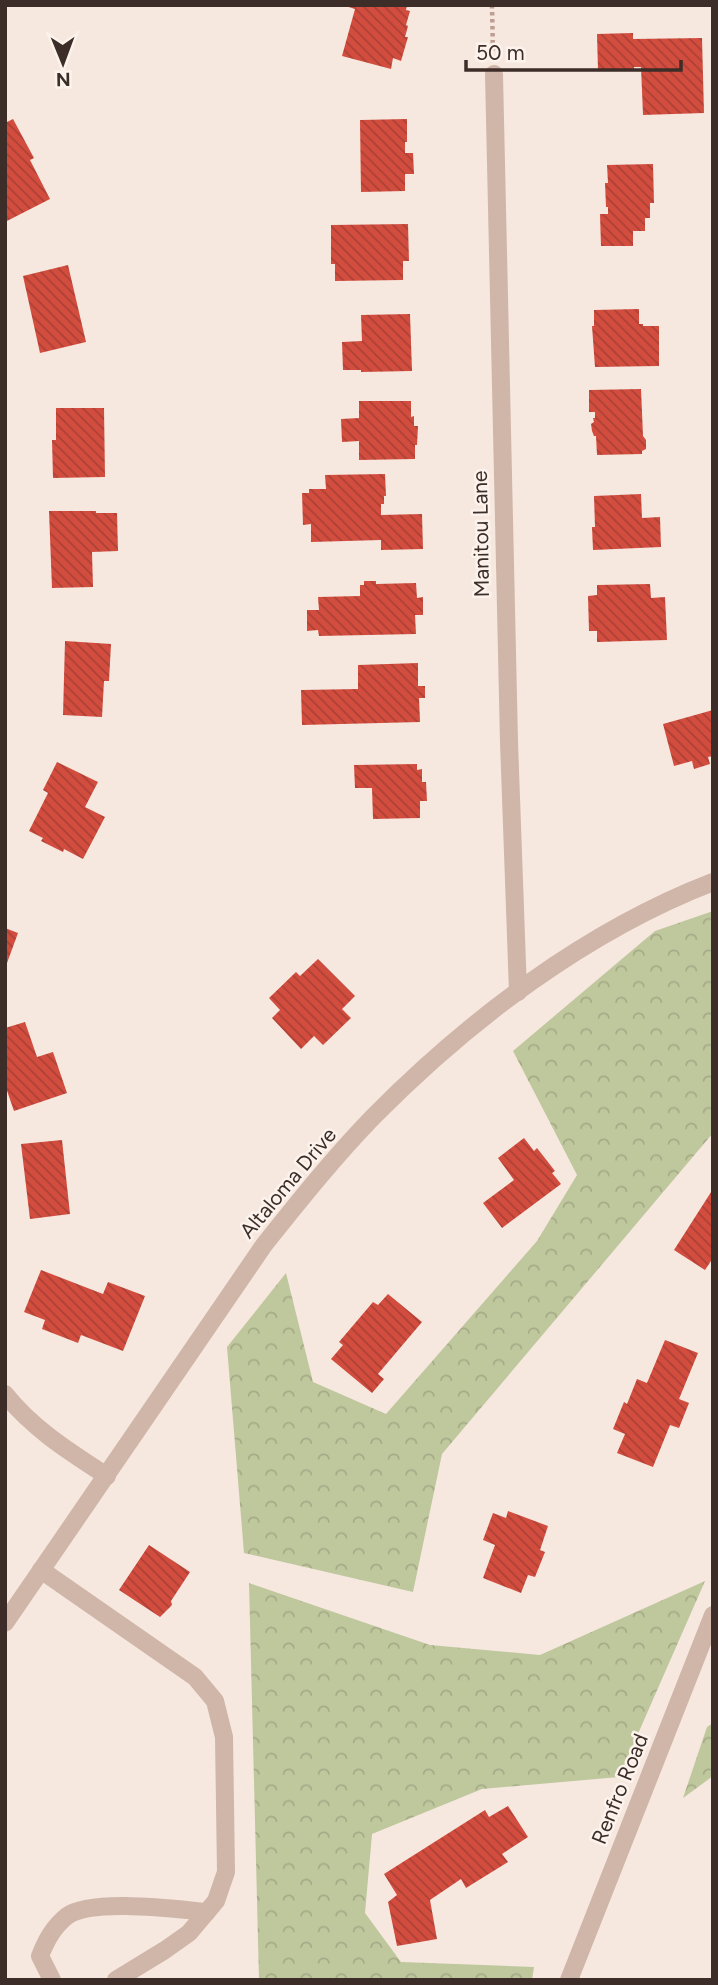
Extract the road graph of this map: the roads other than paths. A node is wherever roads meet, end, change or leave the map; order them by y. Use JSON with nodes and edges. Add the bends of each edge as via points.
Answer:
{"nodes":[{"id":1,"x":494,"y":74,"type":"road end"},
{"id":2,"x":713,"y":882,"type":"edge"},
{"id":3,"x":518,"y":992,"type":"junction"},
{"id":4,"x":5,"y":1394,"type":"edge"},
{"id":5,"x":107,"y":1476,"type":"junction"},
{"id":6,"x":41,"y":1570,"type":"junction"},
{"id":7,"x":713,"y":1615,"type":"edge"},
{"id":8,"x":5,"y":1623,"type":"edge"},
{"id":9,"x":207,"y":1912,"type":"junction"},
{"id":10,"x":52,"y":1980,"type":"edge"},
{"id":11,"x":116,"y":1980,"type":"edge"},
{"id":12,"x":569,"y":1980,"type":"edge"}],
"edges":[{"from":1,"to":3,"type":"street","name":"Manitou Lane"},
{"from":2,"to":3,"type":"street","name":"Altaloma Drive","via":[[613,928]]},
{"from":3,"to":5,"type":"street","name":"Altaloma Drive","via":[[429,1064],[301,1199],[264,1245]]},
{"from":4,"to":5,"type":"street","via":[[36,1426]]},
{"from":5,"to":6,"type":"street","name":"Altaloma Drive"},
{"from":6,"to":8,"type":"street","name":"Altaloma Drive"},
{"from":6,"to":9,"type":"street","via":[[195,1677],[215,1701],[224,1737],[226,1872]]},
{"from":7,"to":12,"type":"street","name":"Renfro Road"},
{"from":9,"to":10,"type":"street","via":[[93,1906],[68,1915],[48,1936],[40,1956]]},
{"from":9,"to":11,"type":"street","via":[[165,1951]]}]}
